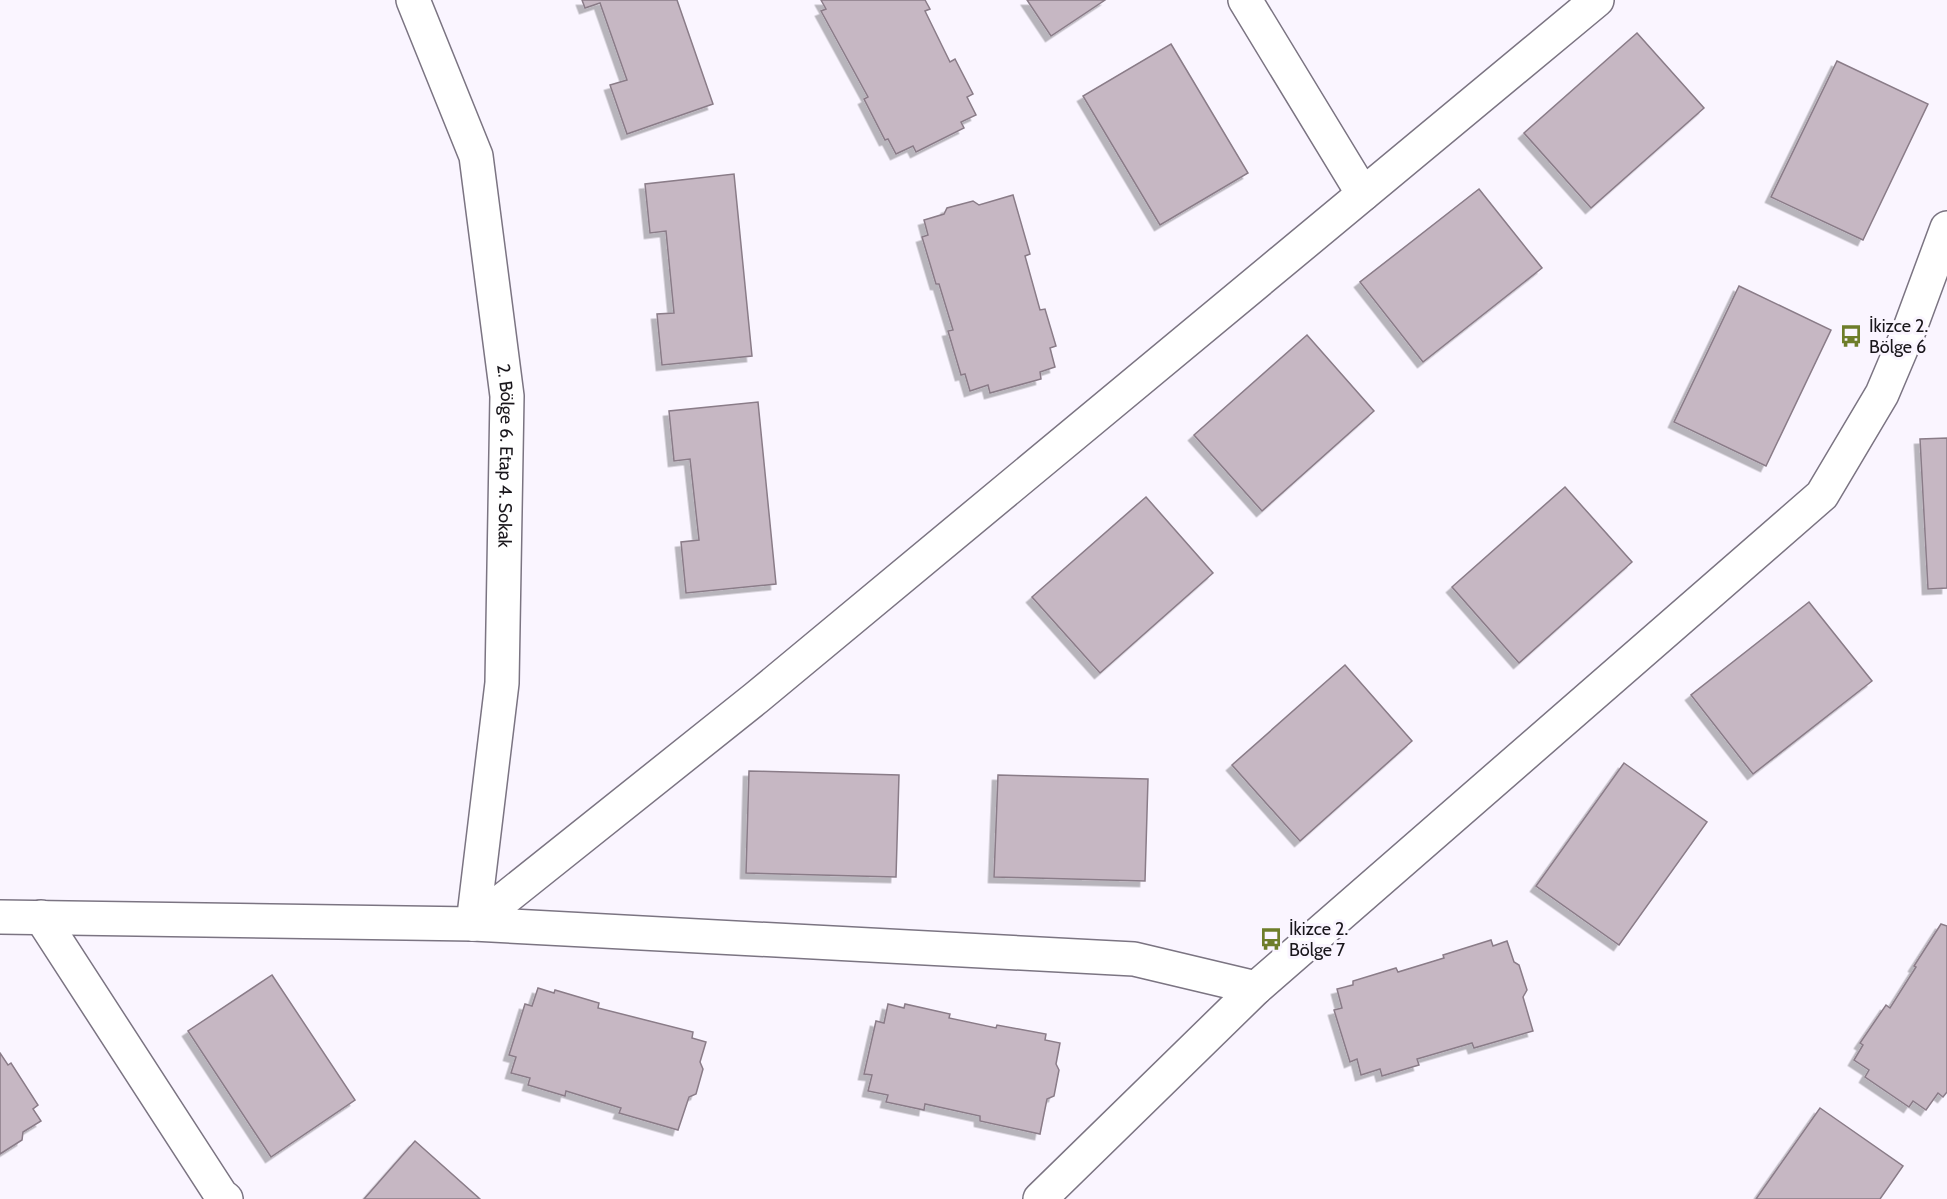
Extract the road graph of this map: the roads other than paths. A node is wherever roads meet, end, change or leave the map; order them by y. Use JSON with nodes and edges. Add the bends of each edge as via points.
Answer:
{"nodes":[{"id":1,"x":413,"y":0,"type":"edge"},
{"id":2,"x":1245,"y":0,"type":"edge"},
{"id":3,"x":1597,"y":0,"type":"edge"},
{"id":4,"x":1363,"y":194,"type":"junction"},
{"id":5,"x":1947,"y":228,"type":"edge"},
{"id":6,"x":0,"y":917,"type":"edge"},
{"id":7,"x":41,"y":917,"type":"junction"},
{"id":8,"x":473,"y":924,"type":"junction"},
{"id":9,"x":1256,"y":988,"type":"junction"},
{"id":10,"x":226,"y":1199,"type":"edge"},
{"id":11,"x":1040,"y":1199,"type":"edge"}],
"edges":[{"from":1,"to":8,"type":"street","name":"2. Bölge 6. Etap 4. Sokak","via":[[476,156],[507,396],[502,683]]},
{"from":2,"to":4,"type":"street"},
{"from":3,"to":4,"type":"street"},
{"from":4,"to":8,"type":"street","via":[[756,698]]},
{"from":5,"to":9,"type":"street","via":[[1882,394],[1822,495]]},
{"from":6,"to":7,"type":"street"},
{"from":7,"to":8,"type":"street"},
{"from":7,"to":10,"type":"street"},
{"from":8,"to":9,"type":"street","via":[[1134,959]]},
{"from":9,"to":11,"type":"street"}]}
